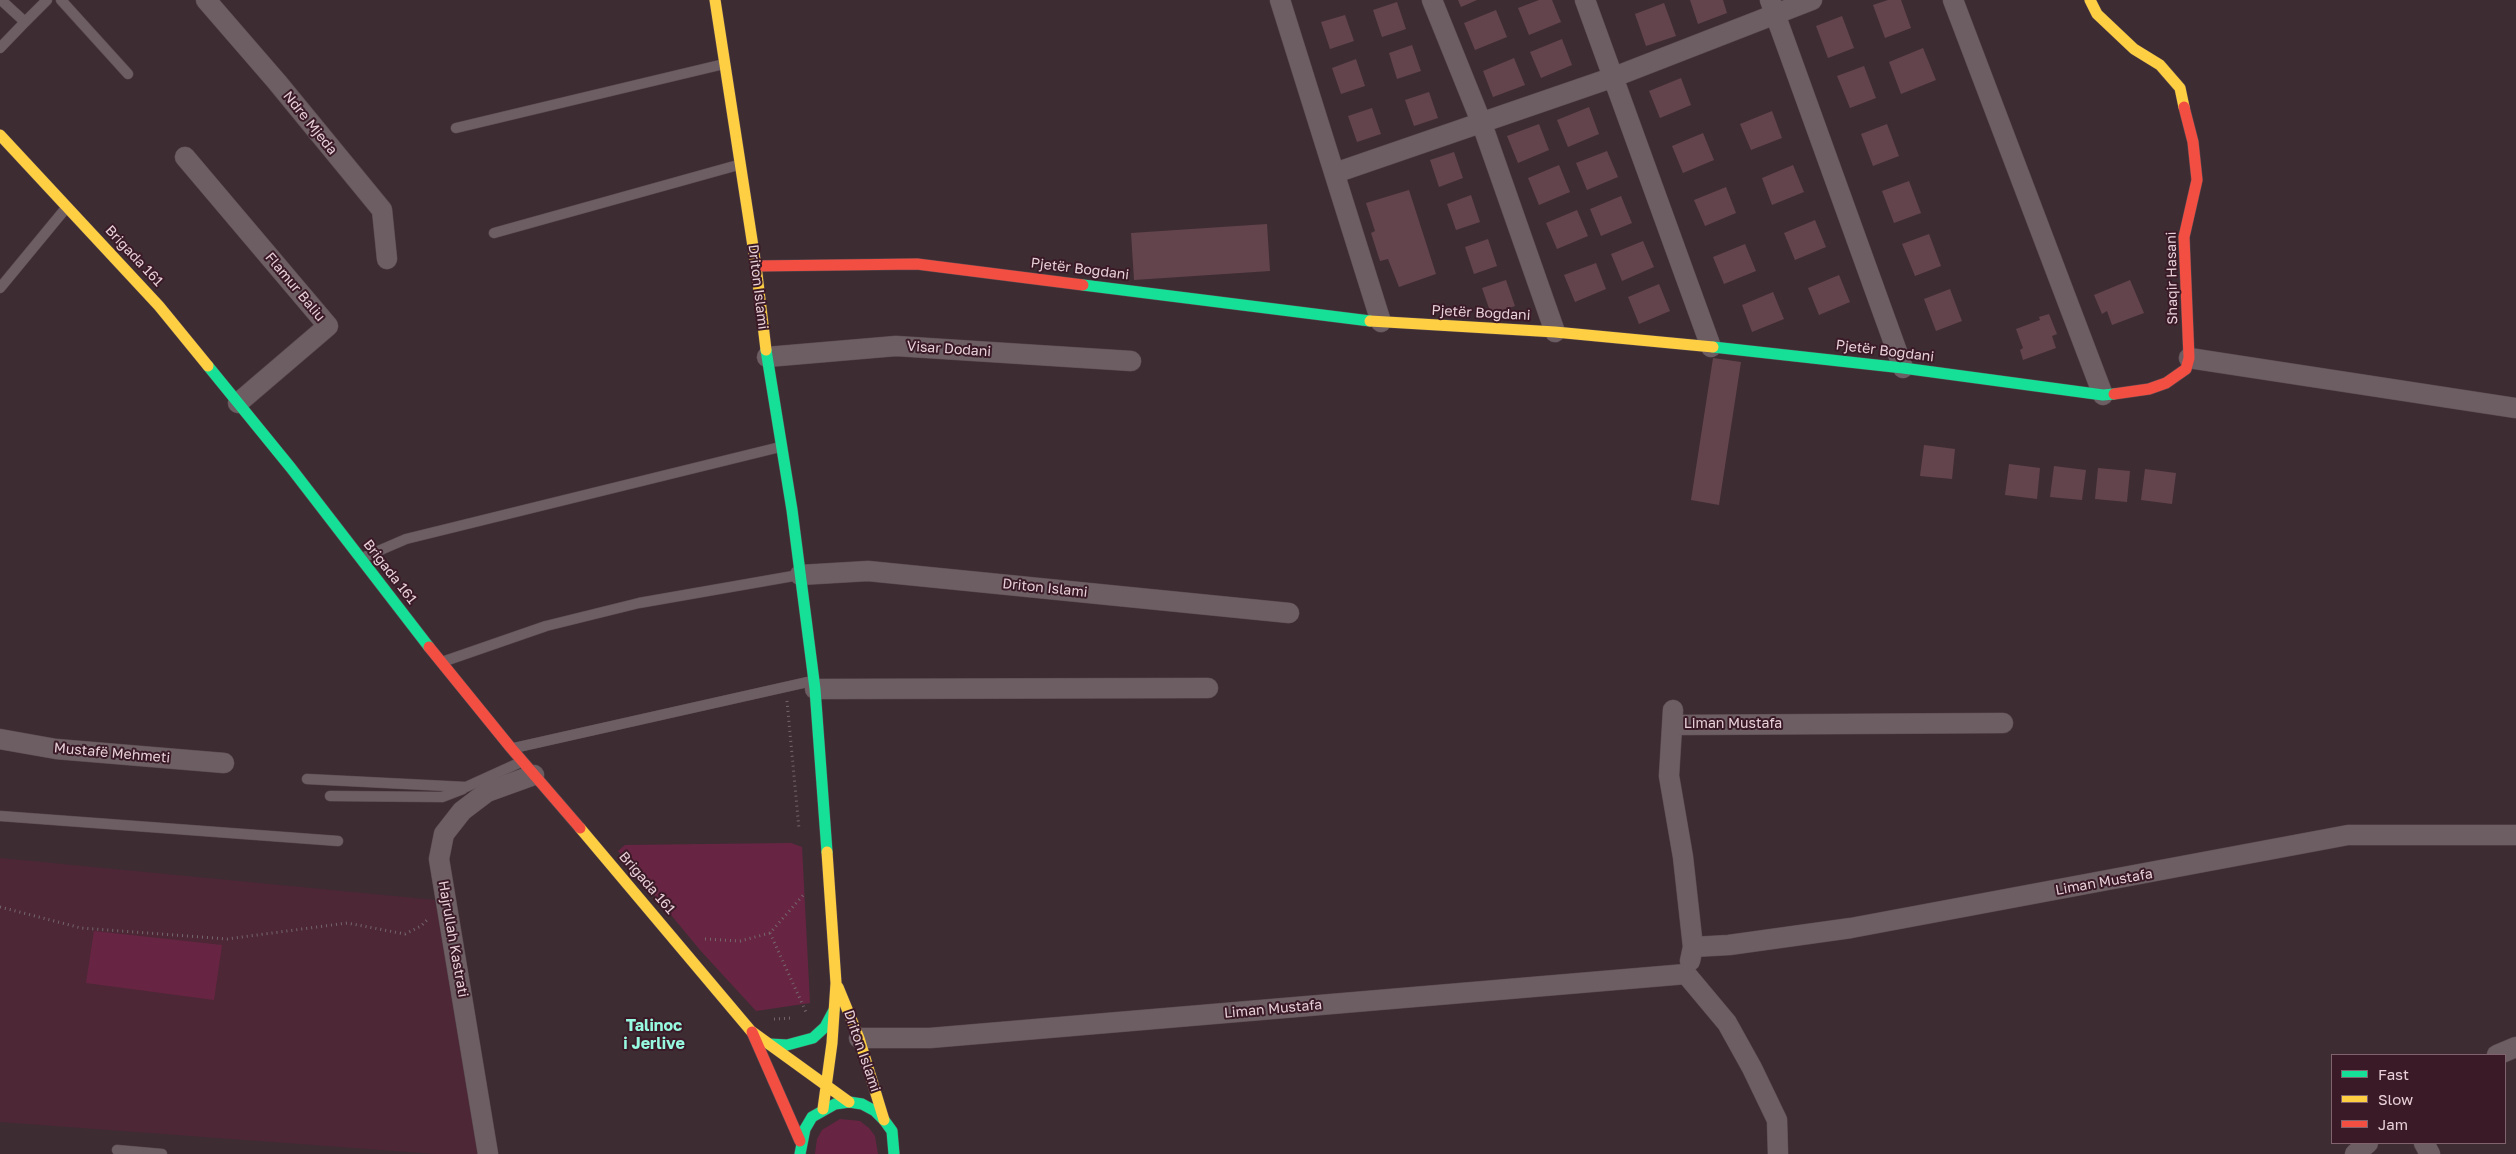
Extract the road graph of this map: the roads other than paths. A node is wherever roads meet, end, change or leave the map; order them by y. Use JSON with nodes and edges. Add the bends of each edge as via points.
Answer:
{"nodes":[{"id":1,"x":1,"y":0,"type":"edge"},
{"id":2,"x":47,"y":0,"type":"edge"},
{"id":3,"x":61,"y":0,"type":"edge"},
{"id":4,"x":206,"y":0,"type":"edge"},
{"id":5,"x":715,"y":0,"type":"edge"},
{"id":6,"x":1280,"y":0,"type":"edge"},
{"id":7,"x":1432,"y":0,"type":"edge"},
{"id":8,"x":1585,"y":0,"type":"edge"},
{"id":9,"x":1812,"y":0,"type":"edge"},
{"id":10,"x":1954,"y":0,"type":"edge"},
{"id":11,"x":2090,"y":0,"type":"edge"},
{"id":12,"x":1772,"y":7,"type":"edge"},
{"id":13,"x":25,"y":22,"type":"junction"},
{"id":14,"x":0,"y":48,"type":"edge"},
{"id":15,"x":724,"y":64,"type":"junction"},
{"id":16,"x":128,"y":74,"type":"dead end"},
{"id":17,"x":1614,"y":77,"type":"junction"},
{"id":18,"x":1482,"y":124,"type":"junction"},
{"id":19,"x":456,"y":128,"type":"dead end"},
{"id":20,"x":0,"y":135,"type":"edge"},
{"id":21,"x":185,"y":158,"type":"dead end"},
{"id":22,"x":739,"y":164,"type":"junction"},
{"id":23,"x":1335,"y":173,"type":"junction"},
{"id":24,"x":67,"y":207,"type":"junction"},
{"id":25,"x":494,"y":233,"type":"dead end"},
{"id":26,"x":387,"y":259,"type":"dead end"},
{"id":27,"x":756,"y":266,"type":"junction"},
{"id":28,"x":0,"y":288,"type":"edge"},
{"id":29,"x":1381,"y":322,"type":"junction"},
{"id":30,"x":1555,"y":332,"type":"junction"},
{"id":31,"x":1711,"y":347,"type":"junction"},
{"id":32,"x":766,"y":357,"type":"junction"},
{"id":33,"x":2189,"y":358,"type":"junction"},
{"id":34,"x":1131,"y":361,"type":"dead end"},
{"id":35,"x":1903,"y":368,"type":"junction"},
{"id":36,"x":2103,"y":395,"type":"junction"},
{"id":37,"x":238,"y":403,"type":"junction"},
{"id":38,"x":2516,"y":408,"type":"edge"},
{"id":39,"x":781,"y":446,"type":"junction"},
{"id":40,"x":362,"y":559,"type":"junction"},
{"id":41,"x":800,"y":575,"type":"junction"},
{"id":42,"x":1289,"y":613,"type":"dead end"},
{"id":43,"x":440,"y":662,"type":"junction"},
{"id":44,"x":814,"y":685,"type":"junction"},
{"id":45,"x":1208,"y":688,"type":"dead end"},
{"id":46,"x":2003,"y":723,"type":"dead end"},
{"id":47,"x":0,"y":739,"type":"edge"},
{"id":48,"x":511,"y":748,"type":"junction"},
{"id":49,"x":224,"y":763,"type":"dead end"},
{"id":50,"x":528,"y":768,"type":"junction"},
{"id":51,"x":306,"y":780,"type":"dead end"},
{"id":52,"x":466,"y":787,"type":"junction"},
{"id":53,"x":330,"y":796,"type":"dead end"},
{"id":54,"x":0,"y":816,"type":"edge"},
{"id":55,"x":2516,"y":835,"type":"edge"},
{"id":56,"x":338,"y":841,"type":"dead end"},
{"id":57,"x":1693,"y":947,"type":"junction"},
{"id":58,"x":1686,"y":974,"type":"junction"},
{"id":59,"x":836,"y":983,"type":"junction"},
{"id":60,"x":834,"y":1010,"type":"junction"},
{"id":61,"x":751,"y":1031,"type":"junction"},
{"id":62,"x":859,"y":1038,"type":"junction"},
{"id":63,"x":769,"y":1044,"type":"junction"},
{"id":64,"x":2516,"y":1047,"type":"edge"},
{"id":65,"x":2499,"y":1054,"type":"edge"},
{"id":66,"x":827,"y":1088,"type":"junction"},
{"id":67,"x":849,"y":1102,"type":"junction"},
{"id":68,"x":823,"y":1109,"type":"junction"},
{"id":69,"x":884,"y":1120,"type":"junction"},
{"id":70,"x":800,"y":1142,"type":"junction"},
{"id":71,"x":2367,"y":1144,"type":"edge"},
{"id":72,"x":117,"y":1150,"type":"dead end"},
{"id":73,"x":162,"y":1154,"type":"edge"},
{"id":74,"x":488,"y":1154,"type":"edge"},
{"id":75,"x":800,"y":1154,"type":"edge"},
{"id":76,"x":894,"y":1154,"type":"edge"},
{"id":77,"x":1778,"y":1154,"type":"edge"},
{"id":78,"x":2355,"y":1154,"type":"edge"}],
"edges":[{"from":1,"to":13,"type":"lane"},
{"from":2,"to":13,"type":"lane"},
{"from":3,"to":16,"type":"lane"},
{"from":4,"to":26,"type":"street","name":"Ndre Mjeda","via":[[382,210]]},
{"from":5,"to":15,"type":"street","name":"Driton Islami"},
{"from":6,"to":23,"type":"street"},
{"from":7,"to":18,"type":"street"},
{"from":8,"to":17,"type":"street"},
{"from":9,"to":12,"type":"street"},
{"from":10,"to":36,"type":"street"},
{"from":11,"to":33,"type":"street","name":"Shaqir Hasani","via":[[2097,14],[2134,49],[2160,65],[2180,88],[2193,142],[2197,180],[2184,237]]},
{"from":12,"to":17,"type":"street"},
{"from":12,"to":35,"type":"street"},
{"from":13,"to":14,"type":"lane"},
{"from":15,"to":19,"type":"lane"},
{"from":15,"to":22,"type":"street","name":"Driton Islami"},
{"from":17,"to":18,"type":"street"},
{"from":17,"to":31,"type":"street"},
{"from":18,"to":23,"type":"street"},
{"from":18,"to":30,"type":"street"},
{"from":20,"to":24,"type":"street","name":"Brigada 161"},
{"from":21,"to":37,"type":"street","name":"Flamur Baliu","via":[[328,326]]},
{"from":22,"to":25,"type":"lane"},
{"from":22,"to":27,"type":"street","name":"Driton Islami"},
{"from":23,"to":29,"type":"street"},
{"from":24,"to":28,"type":"lane"},
{"from":24,"to":37,"type":"street","name":"Brigada 161","via":[[159,306]]},
{"from":27,"to":29,"type":"street","name":"Pjetër Bogdani","via":[[917,264]]},
{"from":27,"to":32,"type":"street","name":"Driton Islami"},
{"from":29,"to":30,"type":"street","name":"Pjetër Bogdani"},
{"from":30,"to":31,"type":"street","name":"Pjetër Bogdani"},
{"from":31,"to":35,"type":"street","name":"Pjetër Bogdani"},
{"from":32,"to":34,"type":"street","name":"Visar Dodani","via":[[896,346]]},
{"from":32,"to":39,"type":"street","name":"Driton Islami"},
{"from":33,"to":36,"type":"street","name":"Pjetër Bogdani","via":[[2186,369],[2166,383],[2149,389]]},
{"from":33,"to":38,"type":"street"},
{"from":35,"to":36,"type":"street","name":"Pjetër Bogdani"},
{"from":37,"to":40,"type":"street","name":"Brigada 161"},
{"from":39,"to":40,"type":"lane","via":[[406,538]]},
{"from":39,"to":41,"type":"street","name":"Driton Islami"},
{"from":40,"to":43,"type":"street","name":"Brigada 161"},
{"from":41,"to":42,"type":"street","name":"Driton Islami","via":[[868,571]]},
{"from":41,"to":43,"type":"lane","via":[[611,610],[546,626]]},
{"from":41,"to":44,"type":"street","name":"Driton Islami"},
{"from":43,"to":48,"type":"street","name":"Brigada 161"},
{"from":44,"to":45,"type":"street"},
{"from":44,"to":48,"type":"lane"},
{"from":44,"to":59,"type":"street","name":"Driton Islami"},
{"from":46,"to":57,"type":"street","name":"Liman Mustafa","via":[[1673,717],[1670,776]]},
{"from":47,"to":49,"type":"street","name":"Mustafë Mehmeti","via":[[56,749]]},
{"from":48,"to":50,"type":"street","name":"Brigada 161"},
{"from":50,"to":52,"type":"lane"},
{"from":50,"to":61,"type":"street","name":"Brigada 161"},
{"from":50,"to":74,"type":"street","name":"Hajrullah Kastrati","via":[[462,811],[444,834],[439,859]]},
{"from":51,"to":52,"type":"lane"},
{"from":52,"to":53,"type":"lane","via":[[442,797]]},
{"from":54,"to":56,"type":"lane"},
{"from":55,"to":57,"type":"street","name":"Liman Mustafa","via":[[2348,835],[1851,928]]},
{"from":57,"to":58,"type":"street","name":"Liman Mustafa"},
{"from":58,"to":62,"type":"street","name":"Liman Mustafa","via":[[940,1037]]},
{"from":58,"to":77,"type":"street","via":[[1727,1022],[1752,1068],[1777,1120]]},
{"from":59,"to":60,"type":"street","name":"Driton Islami"},
{"from":59,"to":62,"type":"street","name":"Driton Islami"},
{"from":60,"to":63,"type":"street","via":[[825,1027],[813,1038],[788,1045]]},
{"from":60,"to":66,"type":"street","name":"Driton Islami"},
{"from":61,"to":63,"type":"street","name":"Brigada 161"},
{"from":61,"to":70,"type":"street","name":"Brigada 161"},
{"from":62,"to":69,"type":"street","name":"Driton Islami"},
{"from":63,"to":66,"type":"street","name":"Brigada 161"},
{"from":64,"to":65,"type":"street"},
{"from":66,"to":67,"type":"street","name":"Brigada 161"},
{"from":66,"to":68,"type":"street","name":"Driton Islami"},
{"from":67,"to":68,"type":"street","name":"Driton Islami"},
{"from":67,"to":69,"type":"street","name":"Driton Islami","via":[[862,1104]]},
{"from":68,"to":70,"type":"street","via":[[812,1117]]},
{"from":69,"to":76,"type":"street","name":"Driton Islami","via":[[892,1132]]},
{"from":70,"to":75,"type":"street"},
{"from":71,"to":78,"type":"street"},
{"from":72,"to":73,"type":"lane"}]}
